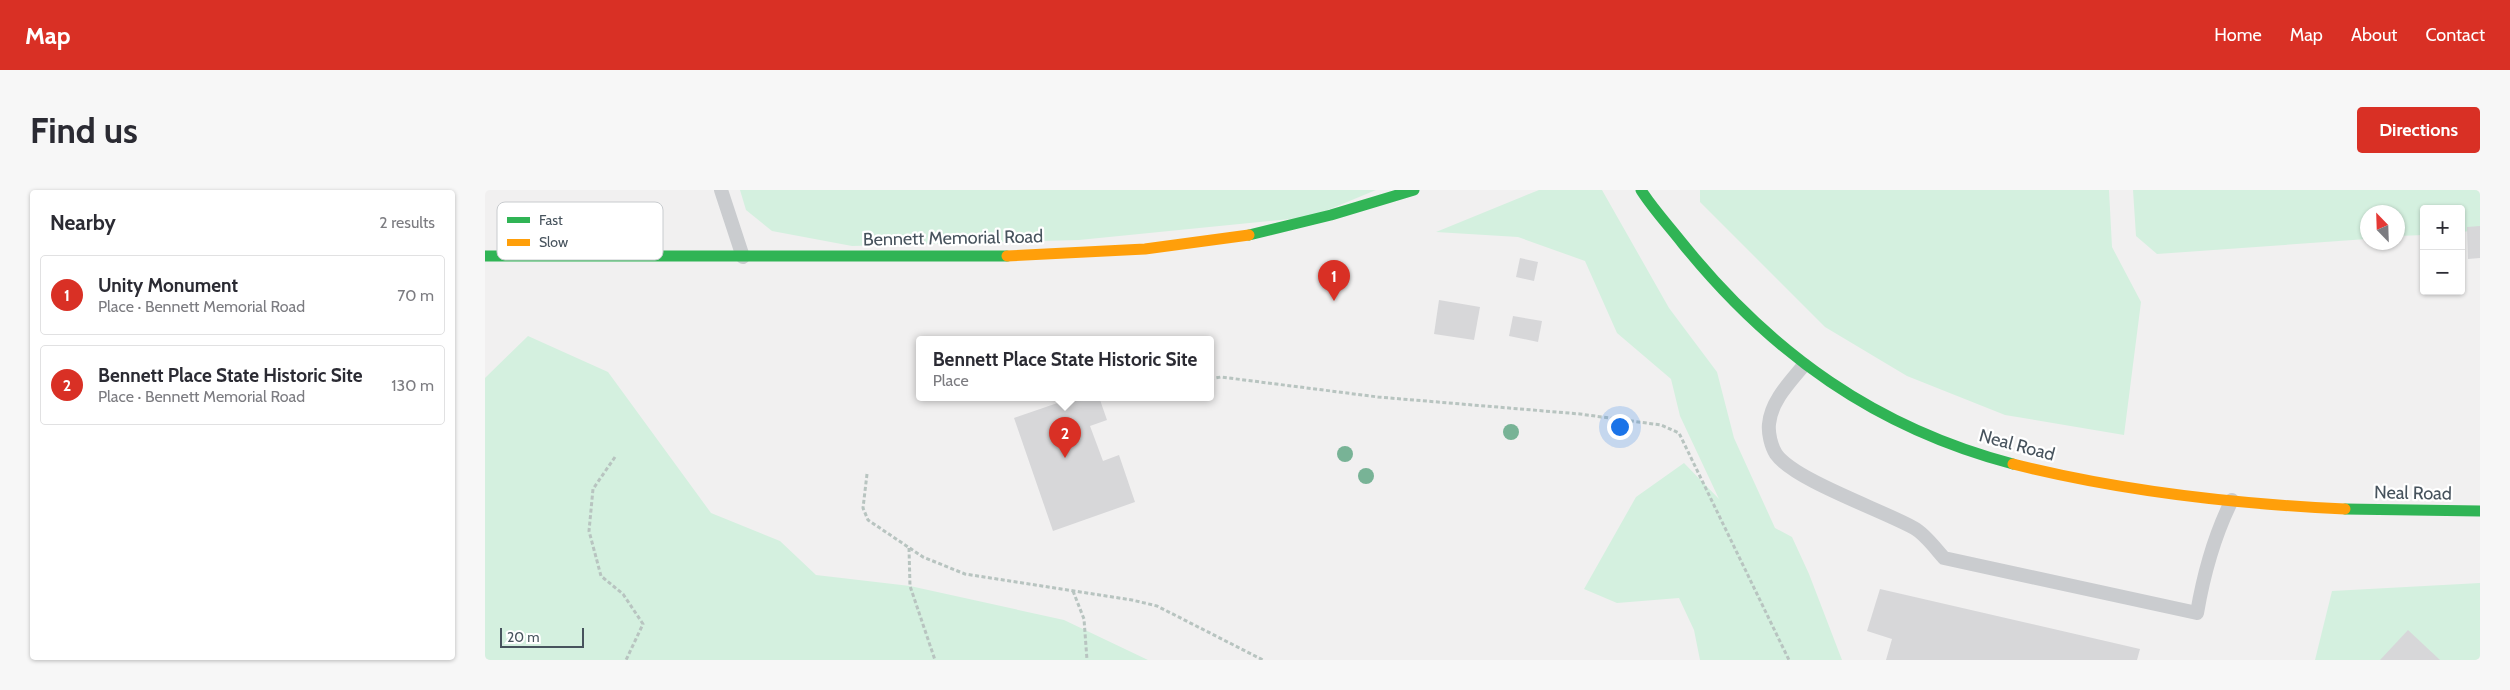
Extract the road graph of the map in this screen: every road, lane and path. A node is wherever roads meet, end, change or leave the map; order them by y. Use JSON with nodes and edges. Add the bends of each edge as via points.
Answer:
{"nodes":[{"id":1,"x":721,"y":190,"type":"edge"},
{"id":2,"x":1414,"y":190,"type":"edge"},
{"id":3,"x":1641,"y":190,"type":"edge"},
{"id":4,"x":663,"y":257,"type":"edge"},
{"id":5,"x":743,"y":257,"type":"junction"},
{"id":6,"x":1804,"y":366,"type":"junction"},
{"id":7,"x":1214,"y":379,"type":"edge"},
{"id":8,"x":615,"y":457,"type":"dead end"},
{"id":9,"x":867,"y":474,"type":"dead end"},
{"id":10,"x":2232,"y":500,"type":"junction"},
{"id":11,"x":2480,"y":511,"type":"edge"},
{"id":12,"x":909,"y":548,"type":"junction"},
{"id":13,"x":1073,"y":590,"type":"junction"},
{"id":14,"x":626,"y":660,"type":"edge"},
{"id":15,"x":935,"y":660,"type":"edge"},
{"id":16,"x":1087,"y":660,"type":"edge"},
{"id":17,"x":1263,"y":660,"type":"edge"},
{"id":18,"x":1789,"y":660,"type":"edge"}],
"edges":[{"from":1,"to":5,"type":"lane"},
{"from":2,"to":5,"type":"street","name":"Bennett Memorial Road","via":[[1311,219],[1192,244],[1020,256]]},
{"from":3,"to":6,"type":"street","name":"Neal Road","via":[[1719,288],[1759,329]]},
{"from":4,"to":5,"type":"street","name":"Bennett Memorial Road"},
{"from":6,"to":10,"type":"street","name":"Neal Road","via":[[1831,386],[1895,422],[1981,455],[2041,471],[2129,487]]},
{"from":6,"to":10,"type":"lane","via":[[1783,390],[1769,424],[1770,440],[1776,454],[1797,473],[1916,529],[1944,558],[2197,612],[2216,531]]},
{"from":7,"to":18,"type":"path","via":[[1378,397],[1580,414],[1661,425],[1679,432]]},
{"from":8,"to":14,"type":"path","via":[[593,489],[589,531],[601,576],[623,594],[643,624]]},
{"from":9,"to":12,"type":"path","via":[[863,508],[868,520]]},
{"from":10,"to":11,"type":"street","name":"Neal Road","via":[[2403,512]]},
{"from":12,"to":13,"type":"path","via":[[965,574]]},
{"from":12,"to":15,"type":"path","via":[[910,586]]},
{"from":13,"to":16,"type":"path","via":[[1084,619]]},
{"from":13,"to":17,"type":"path","via":[[1157,606]]}]}
